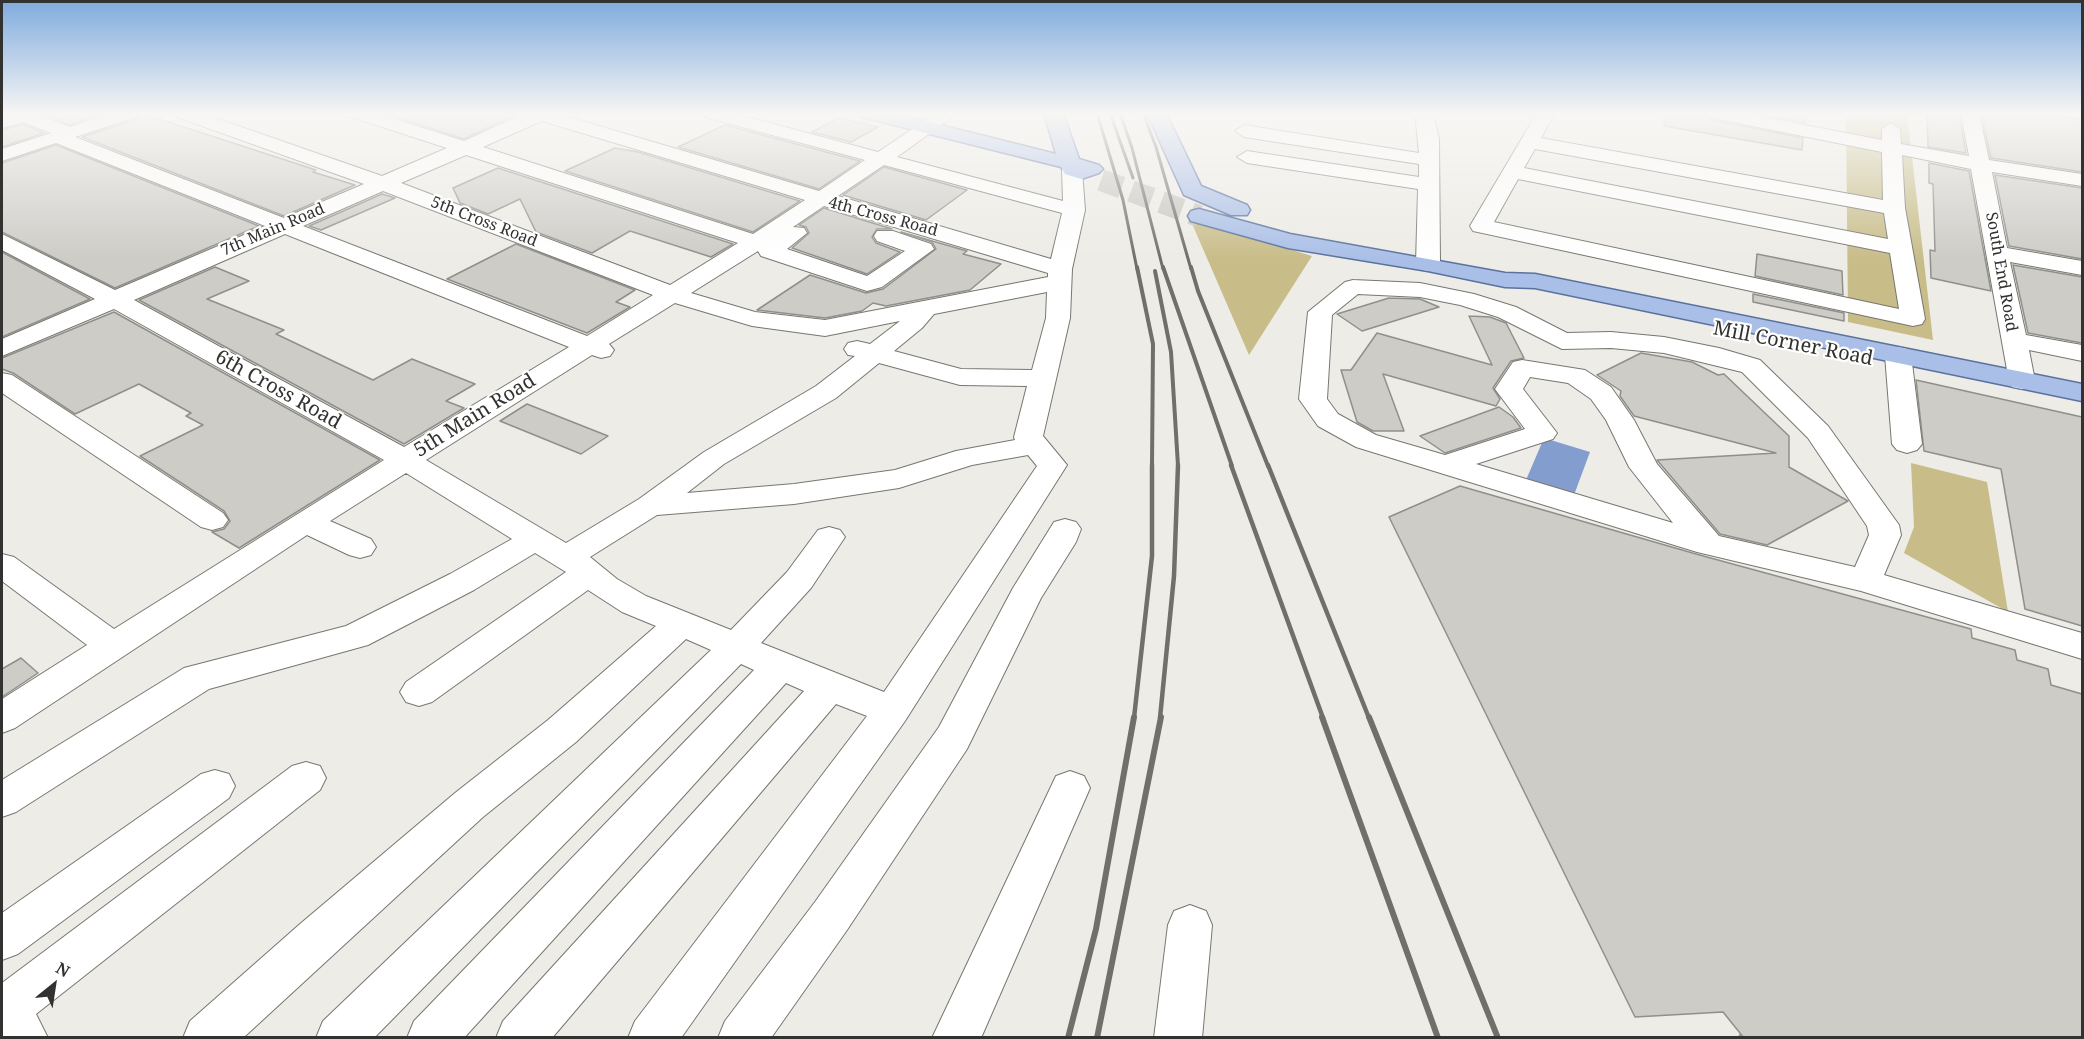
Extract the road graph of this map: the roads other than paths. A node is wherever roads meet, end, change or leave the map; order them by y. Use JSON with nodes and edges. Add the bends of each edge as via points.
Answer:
{"nodes":[{"id":1,"x":126,"y":161,"type":"edge"},
{"id":2,"x":320,"y":161,"type":"edge"},
{"id":3,"x":436,"y":161,"type":"edge"},
{"id":4,"x":504,"y":161,"type":"edge"},
{"id":5,"x":676,"y":161,"type":"edge"},
{"id":6,"x":879,"y":161,"type":"edge"},
{"id":7,"x":897,"y":161,"type":"edge"},
{"id":8,"x":1049,"y":161,"type":"edge"},
{"id":9,"x":1079,"y":161,"type":"edge"},
{"id":10,"x":1179,"y":161,"type":"edge"},
{"id":11,"x":1271,"y":161,"type":"edge"},
{"id":12,"x":1428,"y":161,"type":"edge"},
{"id":13,"x":1518,"y":161,"type":"edge"},
{"id":14,"x":1637,"y":161,"type":"edge"},
{"id":15,"x":1892,"y":161,"type":"edge"},
{"id":16,"x":1976,"y":161,"type":"edge"},
{"id":17,"x":1981,"y":163,"type":"junction"},
{"id":18,"x":1084,"y":171,"type":"junction"},
{"id":19,"x":1512,"y":172,"type":"junction"},
{"id":20,"x":2082,"y":180,"type":"edge"},
{"id":21,"x":384,"y":184,"type":"junction"},
{"id":22,"x":1427,"y":184,"type":"junction"},
{"id":23,"x":1894,"y":208,"type":"junction"},
{"id":24,"x":814,"y":210,"type":"junction"},
{"id":25,"x":1074,"y":210,"type":"junction"},
{"id":26,"x":1199,"y":216,"type":"tunnel mouth"},
{"id":27,"x":279,"y":226,"type":"junction"},
{"id":28,"x":2,"y":242,"type":"edge"},
{"id":29,"x":756,"y":242,"type":"junction"},
{"id":30,"x":1901,"y":248,"type":"junction"},
{"id":31,"x":1345,"y":249,"type":"junction"},
{"id":32,"x":1999,"y":253,"type":"junction"},
{"id":33,"x":1428,"y":264,"type":"junction"},
{"id":34,"x":2082,"y":268,"type":"edge"},
{"id":35,"x":1060,"y":275,"type":"junction"},
{"id":36,"x":671,"y":294,"type":"junction"},
{"id":37,"x":116,"y":300,"type":"junction"},
{"id":38,"x":926,"y":308,"type":"junction"},
{"id":39,"x":825,"y":328,"type":"junction"},
{"id":40,"x":1712,"y":333,"type":"junction"},
{"id":41,"x":2028,"y":342,"type":"dead end"},
{"id":42,"x":587,"y":346,"type":"junction"},
{"id":43,"x":2,"y":348,"type":"edge"},
{"id":44,"x":2082,"y":353,"type":"edge"},
{"id":45,"x":610,"y":354,"type":"dead end"},
{"id":46,"x":872,"y":354,"type":"junction"},
{"id":47,"x":1898,"y":360,"type":"junction"},
{"id":48,"x":1044,"y":378,"type":"junction"},
{"id":49,"x":2,"y":381,"type":"edge"},
{"id":50,"x":2022,"y":381,"type":"junction"},
{"id":51,"x":2082,"y":393,"type":"edge"},
{"id":52,"x":2082,"y":404,"type":"edge"},
{"id":53,"x":1907,"y":444,"type":"dead end"},
{"id":54,"x":1035,"y":445,"type":"junction"},
{"id":55,"x":405,"y":460,"type":"junction"},
{"id":56,"x":1445,"y":465,"type":"junction"},
{"id":57,"x":650,"y":506,"type":"junction"},
{"id":58,"x":212,"y":520,"type":"dead end"},
{"id":59,"x":305,"y":522,"type":"junction"},
{"id":60,"x":1065,"y":529,"type":"dead end"},
{"id":61,"x":829,"y":537,"type":"dead end"},
{"id":62,"x":1708,"y":544,"type":"junction"},
{"id":63,"x":360,"y":547,"type":"dead end"},
{"id":64,"x":560,"y":555,"type":"junction"},
{"id":65,"x":2,"y":565,"type":"edge"},
{"id":66,"x":1865,"y":582,"type":"junction"},
{"id":67,"x":682,"y":623,"type":"junction"},
{"id":68,"x":2082,"y":646,"type":"edge"},
{"id":69,"x":114,"y":647,"type":"junction"},
{"id":70,"x":736,"y":647,"type":"junction"},
{"id":71,"x":780,"y":666,"type":"junction"},
{"id":72,"x":830,"y":687,"type":"junction"},
{"id":73,"x":419,"y":692,"type":"dead end"},
{"id":74,"x":892,"y":711,"type":"junction"},
{"id":75,"x":2,"y":718,"type":"edge"},
{"id":76,"x":306,"y":778,"type":"dead end"},
{"id":77,"x":215,"y":786,"type":"dead end"},
{"id":78,"x":1070,"y":788,"type":"dead end"},
{"id":79,"x":2,"y":800,"type":"edge"},
{"id":80,"x":1190,"y":925,"type":"dead end"},
{"id":81,"x":2,"y":939,"type":"edge"},
{"id":82,"x":8,"y":1016,"type":"edge"},
{"id":83,"x":207,"y":1038,"type":"edge"},
{"id":84,"x":340,"y":1038,"type":"edge"},
{"id":85,"x":431,"y":1038,"type":"edge"},
{"id":86,"x":520,"y":1038,"type":"edge"},
{"id":87,"x":652,"y":1038,"type":"edge"},
{"id":88,"x":742,"y":1038,"type":"edge"},
{"id":89,"x":956,"y":1038,"type":"edge"},
{"id":90,"x":1178,"y":1038,"type":"edge"}],
"edges":[{"from":1,"to":27,"type":"street"},
{"from":2,"to":21,"type":"street","name":"5th Cross Road"},
{"from":3,"to":21,"type":"street","name":"7th Main Road"},
{"from":4,"to":29,"type":"street"},
{"from":5,"to":24,"type":"street","name":"4th Cross Road"},
{"from":6,"to":24,"type":"street","name":"5th Main Road"},
{"from":7,"to":25,"type":"street"},
{"from":8,"to":18,"type":"main road"},
{"from":9,"to":18,"type":"main road"},
{"from":10,"to":31,"type":"main road","name":"Mill Corner Road","via":[[1192,190]]},
{"from":11,"to":22,"type":"street"},
{"from":12,"to":22,"type":"street"},
{"from":13,"to":19,"type":"street"},
{"from":14,"to":23,"type":"street"},
{"from":15,"to":23,"type":"street"},
{"from":16,"to":17,"type":"street"},
{"from":17,"to":20,"type":"street"},
{"from":17,"to":32,"type":"street","name":"South End Road"},
{"from":18,"to":25,"type":"street"},
{"from":19,"to":30,"type":"street"},
{"from":19,"to":30,"type":"street","via":[[1481,226],[1913,319]]},
{"from":21,"to":27,"type":"street","name":"7th Main Road"},
{"from":21,"to":36,"type":"street","name":"5th Cross Road"},
{"from":22,"to":33,"type":"street"},
{"from":23,"to":30,"type":"street"},
{"from":24,"to":24,"type":"street","via":[[919,246],[923,249],[867,284],[769,251]]},
{"from":24,"to":29,"type":"street","name":"5th Main Road"},
{"from":24,"to":35,"type":"street","name":"4th Cross Road","via":[[948,234]]},
{"from":25,"to":35,"type":"street"},
{"from":26,"to":31,"type":"main road","name":"Mill Corner Road","via":[[1288,241]]},
{"from":27,"to":37,"type":"street","name":"7th Main Road"},
{"from":27,"to":42,"type":"street"},
{"from":28,"to":37,"type":"street","name":"6th Cross Road"},
{"from":29,"to":36,"type":"street","name":"5th Main Road"},
{"from":31,"to":33,"type":"main road","name":"Mill Corner Road"},
{"from":32,"to":34,"type":"street"},
{"from":32,"to":50,"type":"street","name":"South End Road"},
{"from":33,"to":40,"type":"main road","name":"Mill Corner Road"},
{"from":35,"to":38,"type":"street"},
{"from":35,"to":48,"type":"street","via":[[1058,318]]},
{"from":36,"to":39,"type":"street","name":"5th Cross Road","via":[[752,319]]},
{"from":36,"to":42,"type":"street","name":"5th Main Road"},
{"from":37,"to":43,"type":"street","name":"7th Main Road"},
{"from":37,"to":55,"type":"street","name":"6th Cross Road"},
{"from":38,"to":39,"type":"street"},
{"from":38,"to":46,"type":"street"},
{"from":39,"to":46,"type":"street","via":[[836,341]]},
{"from":40,"to":47,"type":"main road","name":"Mill Corner Road"},
{"from":40,"to":56,"type":"street","via":[[1637,342],[1562,341],[1507,312],[1465,299],[1408,289],[1353,287],[1320,312],[1313,399],[1328,420],[1366,441]]},
{"from":40,"to":66,"type":"street","via":[[1818,432],[1883,525],[1885,536]]},
{"from":41,"to":44,"type":"street"},
{"from":42,"to":45,"type":"street"},
{"from":42,"to":55,"type":"street","name":"5th Main Road"},
{"from":46,"to":48,"type":"street","via":[[960,377]]},
{"from":46,"to":57,"type":"street","via":[[826,392],[714,458]]},
{"from":47,"to":50,"type":"main road","name":"Mill Corner Road"},
{"from":47,"to":52,"type":"main road","name":"Mill Corner Road"},
{"from":47,"to":53,"type":"street"},
{"from":48,"to":54,"type":"street","via":[[1028,437]]},
{"from":49,"to":58,"type":"street"},
{"from":50,"to":51,"type":"main road","name":"Mill Corner Road"},
{"from":54,"to":57,"type":"street","via":[[966,457],[899,479],[794,494]]},
{"from":54,"to":74,"type":"street","via":[[1052,465]]},
{"from":55,"to":59,"type":"street","name":"5th Main Road"},
{"from":55,"to":64,"type":"street","name":"6th Cross Road"},
{"from":56,"to":62,"type":"street"},
{"from":56,"to":62,"type":"street","via":[[1543,433],[1509,389],[1522,368],[1576,376],[1601,393],[1644,467]]},
{"from":57,"to":64,"type":"street"},
{"from":59,"to":63,"type":"street"},
{"from":59,"to":69,"type":"street","name":"5th Main Road"},
{"from":60,"to":88,"type":"street","via":[[1025,596],[953,738]]},
{"from":61,"to":70,"type":"street","via":[[799,580]]},
{"from":62,"to":66,"type":"street"},
{"from":64,"to":67,"type":"street","name":"6th Cross Road","via":[[634,604]]},
{"from":64,"to":73,"type":"street"},
{"from":64,"to":79,"type":"street","via":[[462,582],[356,636],[198,678]]},
{"from":65,"to":69,"type":"street"},
{"from":66,"to":68,"type":"street"},
{"from":67,"to":70,"type":"street","name":"6th Cross Road"},
{"from":67,"to":83,"type":"street","via":[[562,731],[469,805]]},
{"from":69,"to":75,"type":"street","name":"5th Main Road"},
{"from":70,"to":71,"type":"street","name":"6th Cross Road"},
{"from":70,"to":84,"type":"street"},
{"from":71,"to":72,"type":"street","name":"6th Cross Road"},
{"from":71,"to":85,"type":"street"},
{"from":72,"to":74,"type":"street","name":"6th Cross Road"},
{"from":72,"to":86,"type":"street"},
{"from":74,"to":87,"type":"street"},
{"from":76,"to":82,"type":"street"},
{"from":77,"to":81,"type":"street"},
{"from":78,"to":89,"type":"street"},
{"from":80,"to":90,"type":"street"}]}
